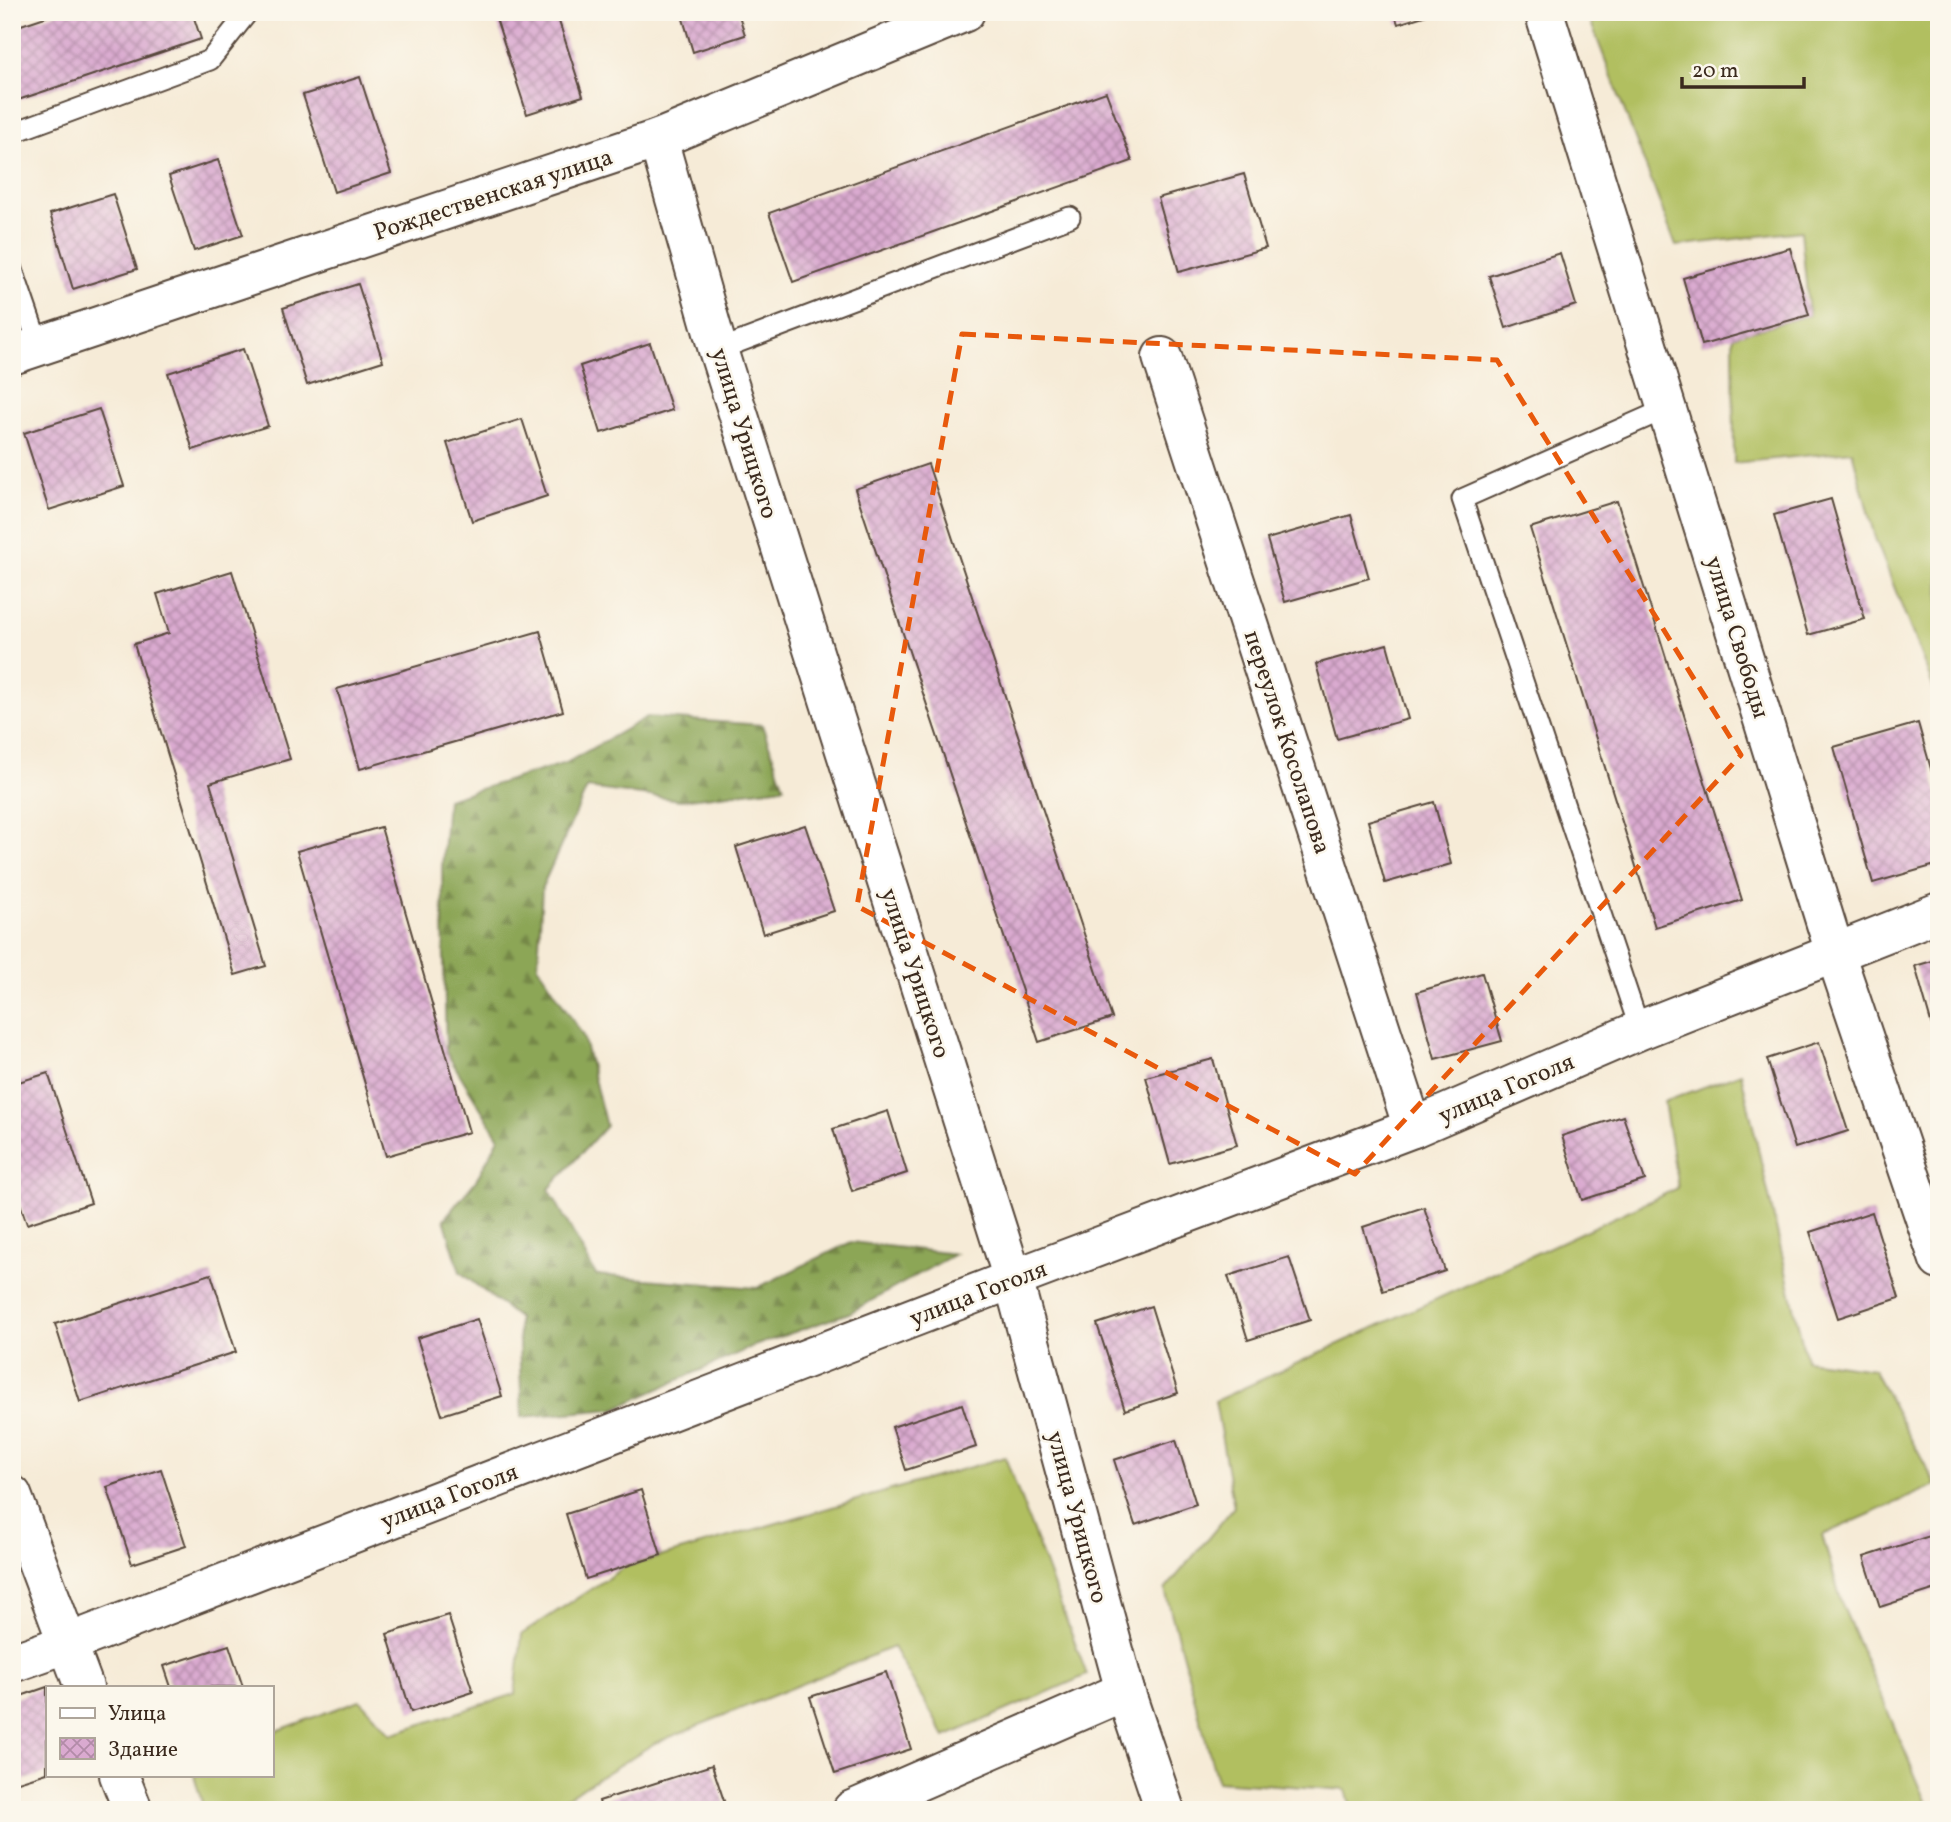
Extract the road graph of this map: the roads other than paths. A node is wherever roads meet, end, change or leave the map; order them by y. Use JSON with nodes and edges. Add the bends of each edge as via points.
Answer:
{"nodes":[{"id":1,"x":248,"y":12,"type":"edge"},
{"id":2,"x":965,"y":12,"type":"edge"},
{"id":3,"x":1544,"y":12,"type":"edge"},
{"id":4,"x":12,"y":133,"type":"edge"},
{"id":5,"x":658,"y":139,"type":"junction"},
{"id":6,"x":1070,"y":217,"type":"dead end"},
{"id":7,"x":12,"y":267,"type":"edge"},
{"id":8,"x":718,"y":350,"type":"junction"},
{"id":9,"x":26,"y":351,"type":"edge"},
{"id":10,"x":1162,"y":357,"type":"dead end"},
{"id":11,"x":1668,"y":408,"type":"junction"},
{"id":12,"x":1939,"y":912,"type":"edge"},
{"id":13,"x":1835,"y":953,"type":"junction"},
{"id":14,"x":1640,"y":1030,"type":"junction"},
{"id":15,"x":1413,"y":1128,"type":"junction"},
{"id":16,"x":1939,"y":1260,"type":"edge"},
{"id":17,"x":1013,"y":1279,"type":"junction"},
{"id":18,"x":12,"y":1495,"type":"edge"},
{"id":19,"x":66,"y":1644,"type":"junction"},
{"id":20,"x":12,"y":1662,"type":"edge"},
{"id":21,"x":84,"y":1686,"type":"edge"},
{"id":22,"x":1125,"y":1691,"type":"junction"},
{"id":23,"x":119,"y":1776,"type":"edge"},
{"id":24,"x":133,"y":1810,"type":"edge"},
{"id":25,"x":852,"y":1810,"type":"edge"},
{"id":26,"x":1165,"y":1810,"type":"edge"}],
"edges":[{"from":1,"to":4,"type":"lane","via":[[210,60]]},
{"from":2,"to":5,"type":"street","name":"Рождественская улица"},
{"from":3,"to":11,"type":"street","name":"улица Свободы"},
{"from":5,"to":8,"type":"street","name":"улица Урицкого"},
{"from":5,"to":9,"type":"street","name":"Рождественская улица"},
{"from":6,"to":8,"type":"lane"},
{"from":7,"to":9,"type":"lane"},
{"from":8,"to":17,"type":"street","name":"улица Урицкого"},
{"from":10,"to":15,"type":"street","name":"переулок Косолапова"},
{"from":11,"to":13,"type":"street","name":"улица Свободы"},
{"from":11,"to":14,"type":"lane","via":[[1462,499]]},
{"from":12,"to":13,"type":"street","name":"улица Гоголя"},
{"from":13,"to":14,"type":"street","name":"улица Гоголя"},
{"from":13,"to":16,"type":"street","name":"улица Свободы"},
{"from":14,"to":15,"type":"street","name":"улица Гоголя"},
{"from":15,"to":17,"type":"street","name":"улица Гоголя"},
{"from":17,"to":19,"type":"street","name":"улица Гоголя"},
{"from":17,"to":22,"type":"street","name":"улица Урицкого"},
{"from":18,"to":19,"type":"street"},
{"from":19,"to":20,"type":"street","name":"улица Гоголя"},
{"from":19,"to":21,"type":"street"},
{"from":22,"to":25,"type":"street"},
{"from":22,"to":26,"type":"street","name":"улица Урицкого"},
{"from":23,"to":24,"type":"street"}]}
